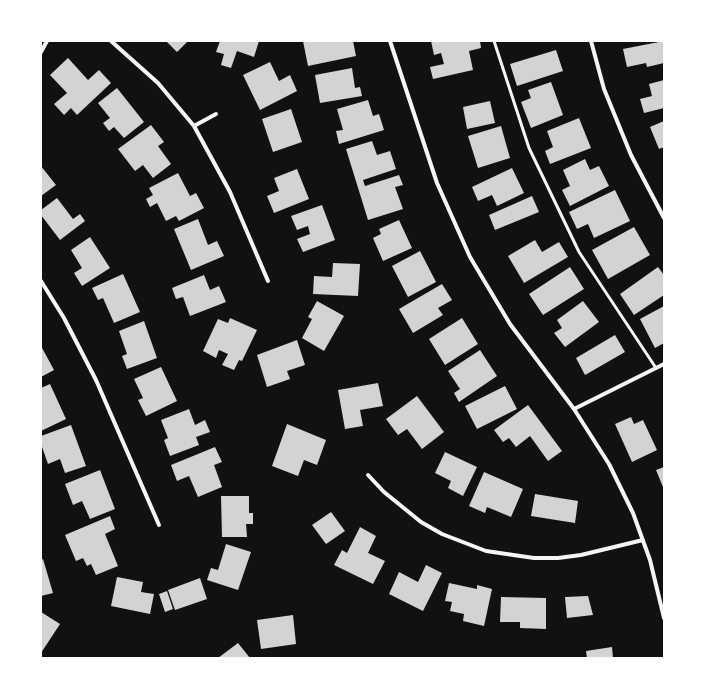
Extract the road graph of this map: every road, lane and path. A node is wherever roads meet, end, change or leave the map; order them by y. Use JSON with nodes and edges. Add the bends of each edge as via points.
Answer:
{"nodes":[{"id":1,"x":47,"y":41,"type":"edge"},
{"id":2,"x":111,"y":41,"type":"edge"},
{"id":3,"x":390,"y":41,"type":"edge"},
{"id":4,"x":494,"y":41,"type":"edge"},
{"id":5,"x":591,"y":41,"type":"edge"},
{"id":6,"x":41,"y":52,"type":"edge"},
{"id":7,"x":216,"y":114,"type":"dead end"},
{"id":8,"x":194,"y":126,"type":"junction"},
{"id":9,"x":664,"y":218,"type":"edge"},
{"id":10,"x":268,"y":280,"type":"dead end"},
{"id":11,"x":41,"y":281,"type":"edge"},
{"id":12,"x":664,"y":364,"type":"edge"},
{"id":13,"x":656,"y":368,"type":"junction"},
{"id":14,"x":574,"y":408,"type":"junction"},
{"id":15,"x":368,"y":475,"type":"dead end"},
{"id":16,"x":159,"y":525,"type":"dead end"},
{"id":17,"x":643,"y":540,"type":"junction"},
{"id":18,"x":664,"y":618,"type":"edge"}],
"edges":[{"from":1,"to":6,"type":"street"},
{"from":2,"to":8,"type":"street","via":[[158,83]]},
{"from":3,"to":14,"type":"street","via":[[437,183],[470,257],[510,324]]},
{"from":4,"to":13,"type":"lane","via":[[529,148],[579,252]]},
{"from":5,"to":9,"type":"street","via":[[604,89],[631,155]]},
{"from":7,"to":8,"type":"street"},
{"from":8,"to":10,"type":"street","via":[[230,192]]},
{"from":11,"to":16,"type":"street","via":[[64,318],[96,380]]},
{"from":12,"to":13,"type":"street"},
{"from":13,"to":14,"type":"street"},
{"from":14,"to":17,"type":"street","via":[[609,464]]},
{"from":15,"to":17,"type":"street","via":[[384,492],[421,522],[442,534],[486,551],[516,556],[558,558],[581,556]]},
{"from":17,"to":18,"type":"street"}]}
